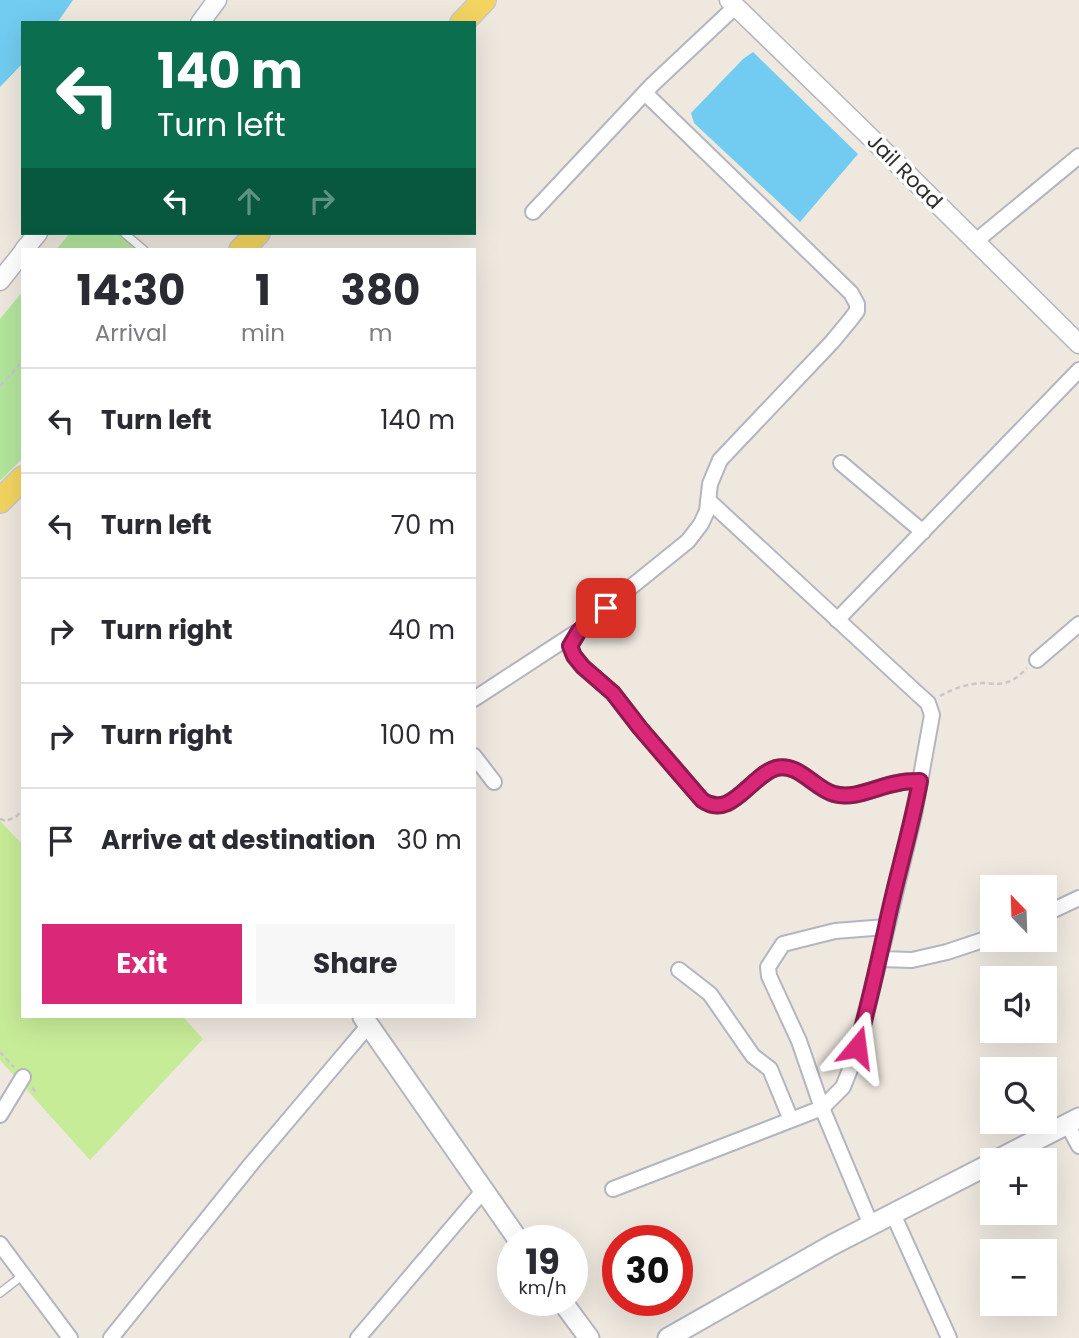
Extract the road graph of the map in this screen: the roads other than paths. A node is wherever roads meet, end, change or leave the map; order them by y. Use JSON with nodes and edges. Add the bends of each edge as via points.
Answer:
{"nodes":[{"id":1,"x":217,"y":0,"type":"edge"},
{"id":2,"x":484,"y":0,"type":"edge"},
{"id":3,"x":732,"y":4,"type":"edge"},
{"id":4,"x":201,"y":21,"type":"edge"},
{"id":5,"x":464,"y":21,"type":"edge"},
{"id":6,"x":645,"y":93,"type":"junction"},
{"id":7,"x":1079,"y":156,"type":"edge"},
{"id":8,"x":533,"y":212,"type":"dead end"},
{"id":9,"x":126,"y":235,"type":"edge"},
{"id":10,"x":256,"y":235,"type":"edge"},
{"id":11,"x":976,"y":241,"type":"junction"},
{"id":12,"x":142,"y":248,"type":"edge"},
{"id":13,"x":244,"y":248,"type":"edge"},
{"id":14,"x":21,"y":254,"type":"edge"},
{"id":15,"x":0,"y":281,"type":"edge"},
{"id":16,"x":1079,"y":344,"type":"edge"},
{"id":17,"x":1079,"y":370,"type":"edge"},
{"id":18,"x":841,"y":463,"type":"dead end"},
{"id":19,"x":21,"y":480,"type":"edge"},
{"id":20,"x":0,"y":500,"type":"edge"},
{"id":21,"x":708,"y":500,"type":"junction"},
{"id":22,"x":923,"y":532,"type":"junction"},
{"id":23,"x":837,"y":620,"type":"junction"},
{"id":24,"x":1079,"y":624,"type":"edge"},
{"id":25,"x":579,"y":631,"type":"junction"},
{"id":26,"x":1037,"y":660,"type":"road end"},
{"id":27,"x":476,"y":698,"type":"edge"},
{"id":28,"x":476,"y":759,"type":"edge"},
{"id":29,"x":494,"y":782,"type":"dead end"},
{"id":30,"x":919,"y":788,"type":"junction"},
{"id":31,"x":1079,"y":898,"type":"edge"},
{"id":32,"x":1057,"y":908,"type":"edge"},
{"id":33,"x":886,"y":927,"type":"junction"},
{"id":34,"x":980,"y":941,"type":"edge"},
{"id":35,"x":880,"y":958,"type":"junction"},
{"id":36,"x":679,"y":970,"type":"dead end"},
{"id":37,"x":365,"y":1022,"type":"edge"},
{"id":38,"x":23,"y":1077,"type":"dead end"},
{"id":39,"x":822,"y":1108,"type":"junction"},
{"id":40,"x":0,"y":1115,"type":"edge"},
{"id":41,"x":791,"y":1120,"type":"junction"},
{"id":42,"x":1073,"y":1121,"type":"edge"},
{"id":43,"x":1079,"y":1146,"type":"edge"},
{"id":44,"x":1020,"y":1148,"type":"edge"},
{"id":45,"x":980,"y":1169,"type":"edge"},
{"id":46,"x":613,"y":1189,"type":"dead end"},
{"id":47,"x":483,"y":1191,"type":"junction"},
{"id":48,"x":893,"y":1214,"type":"junction"},
{"id":49,"x":507,"y":1225,"type":"edge"},
{"id":50,"x":871,"y":1225,"type":"junction"},
{"id":51,"x":0,"y":1244,"type":"edge"},
{"id":52,"x":23,"y":1275,"type":"junction"},
{"id":53,"x":0,"y":1293,"type":"edge"},
{"id":54,"x":573,"y":1316,"type":"edge"},
{"id":55,"x":70,"y":1338,"type":"edge"},
{"id":56,"x":111,"y":1338,"type":"edge"},
{"id":57,"x":359,"y":1338,"type":"edge"},
{"id":58,"x":589,"y":1338,"type":"edge"},
{"id":59,"x":668,"y":1338,"type":"edge"},
{"id":60,"x":949,"y":1338,"type":"edge"}],
"edges":[{"from":1,"to":4,"type":"street"},
{"from":2,"to":5,"type":"main road"},
{"from":3,"to":6,"type":"street"},
{"from":3,"to":11,"type":"street","name":"Jail Road"},
{"from":6,"to":8,"type":"street"},
{"from":6,"to":21,"type":"street","via":[[857,304],[857,311],[832,342],[720,460]]},
{"from":7,"to":11,"type":"street"},
{"from":9,"to":12,"type":"lane"},
{"from":10,"to":13,"type":"main road"},
{"from":11,"to":16,"type":"street","name":"Jail Road"},
{"from":14,"to":15,"type":"street"},
{"from":17,"to":22,"type":"street"},
{"from":18,"to":22,"type":"street"},
{"from":19,"to":20,"type":"main road"},
{"from":21,"to":23,"type":"street"},
{"from":21,"to":25,"type":"street","via":[[701,524],[688,541]]},
{"from":22,"to":23,"type":"street"},
{"from":23,"to":30,"type":"street","via":[[928,704],[932,715]]},
{"from":24,"to":26,"type":"street"},
{"from":25,"to":27,"type":"street"},
{"from":25,"to":30,"type":"street","via":[[570,646],[574,656],[613,693],[709,805],[728,803],[769,771],[784,767],[842,796],[900,782]]},
{"from":28,"to":29,"type":"street"},
{"from":30,"to":33,"type":"street"},
{"from":31,"to":32,"type":"street"},
{"from":33,"to":35,"type":"street"},
{"from":33,"to":39,"type":"street","via":[[835,930],[788,942],[768,967]]},
{"from":34,"to":35,"type":"street","via":[[912,960]]},
{"from":35,"to":39,"type":"street","via":[[849,1072],[843,1087]]},
{"from":36,"to":41,"type":"street","via":[[710,994],[753,1056],[768,1066]]},
{"from":37,"to":47,"type":"main road"},
{"from":37,"to":56,"type":"street"},
{"from":38,"to":40,"type":"street"},
{"from":39,"to":41,"type":"street"},
{"from":39,"to":50,"type":"street"},
{"from":41,"to":46,"type":"street"},
{"from":42,"to":43,"type":"street"},
{"from":42,"to":44,"type":"main road"},
{"from":45,"to":48,"type":"main road"},
{"from":47,"to":49,"type":"main road"},
{"from":47,"to":57,"type":"street"},
{"from":48,"to":50,"type":"main road"},
{"from":48,"to":60,"type":"street"},
{"from":50,"to":59,"type":"main road"},
{"from":51,"to":52,"type":"street"},
{"from":52,"to":53,"type":"lane"},
{"from":52,"to":55,"type":"street"},
{"from":54,"to":58,"type":"main road"}]}
